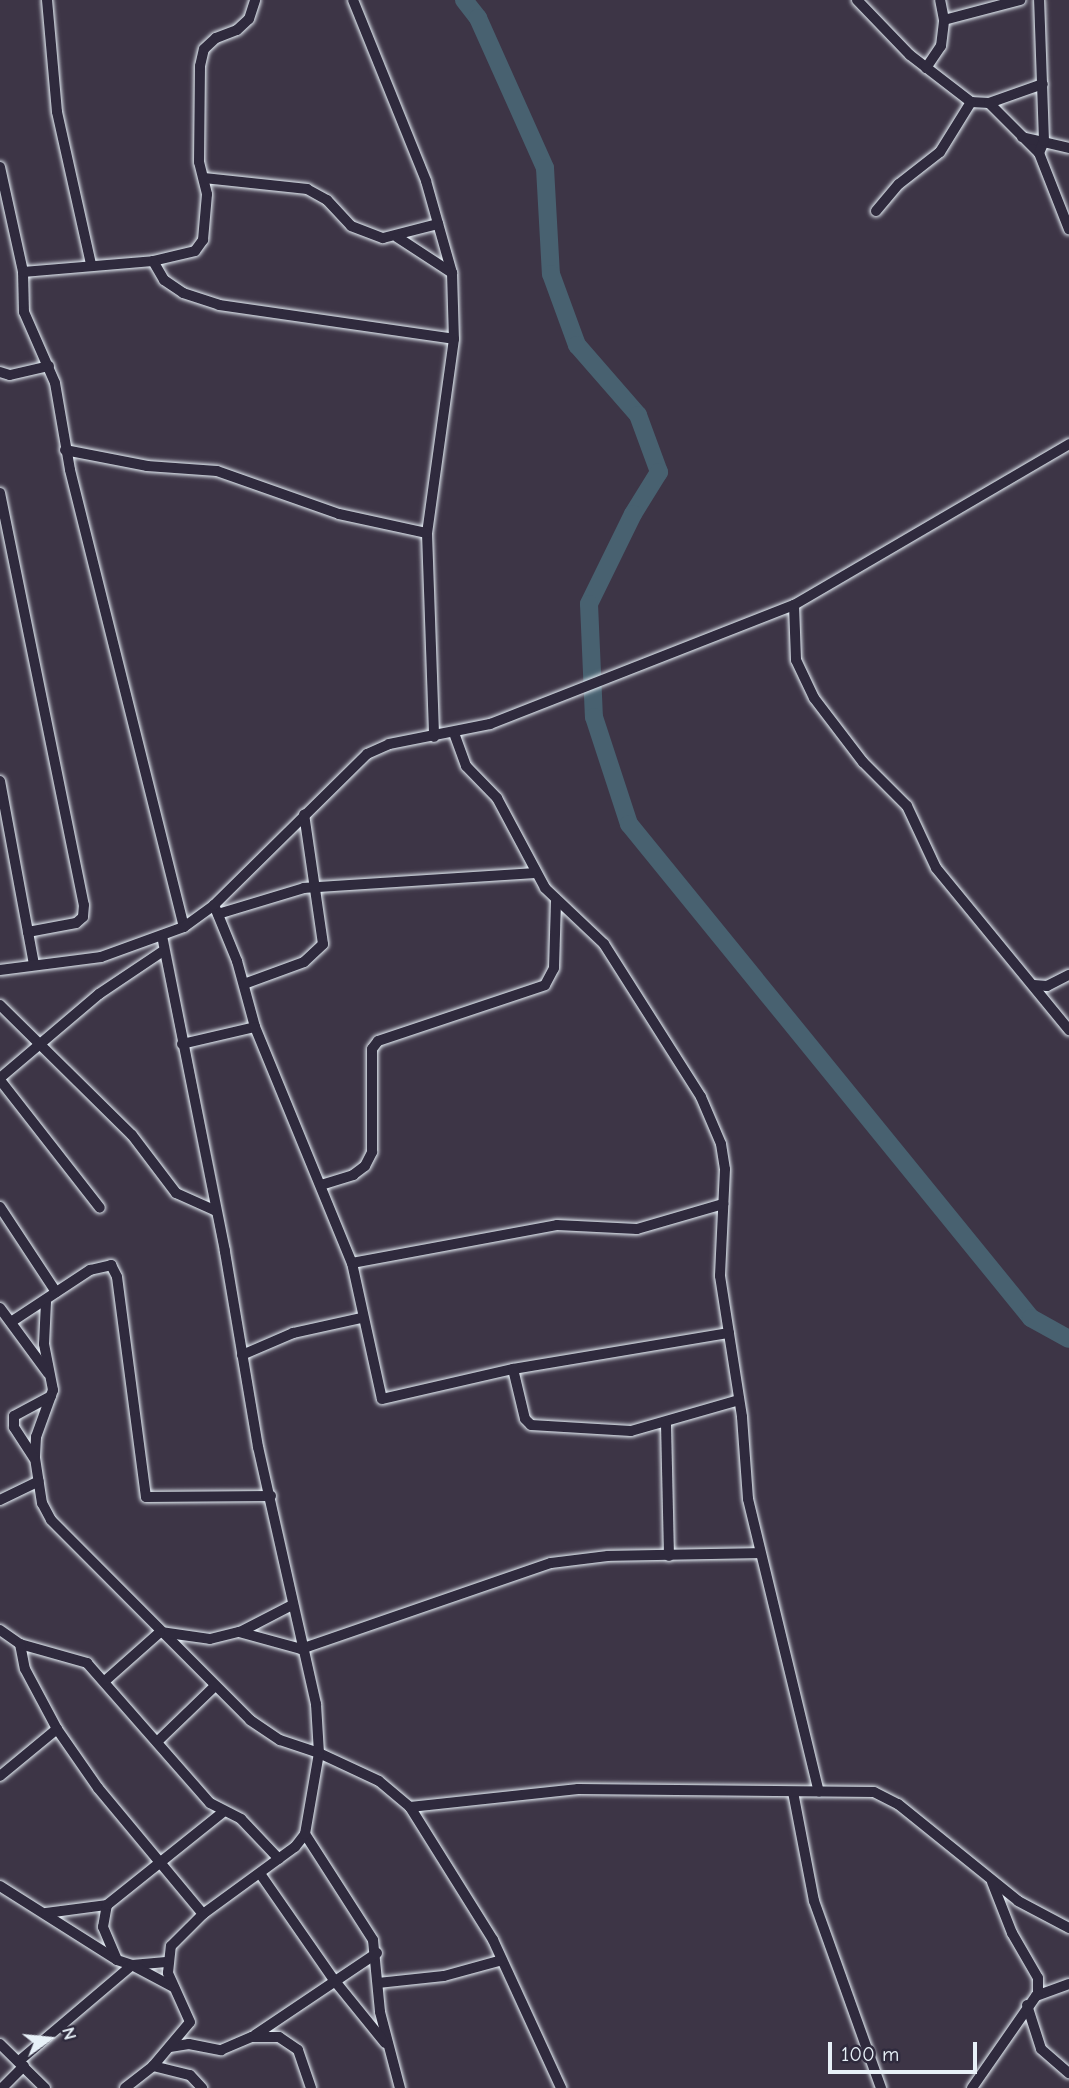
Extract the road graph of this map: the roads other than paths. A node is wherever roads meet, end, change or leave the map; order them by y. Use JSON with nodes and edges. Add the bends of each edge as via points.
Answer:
{"nodes":[{"id":1,"x":47,"y":0,"type":"edge"},
{"id":2,"x":255,"y":0,"type":"edge"},
{"id":3,"x":353,"y":0,"type":"edge"},
{"id":4,"x":857,"y":0,"type":"edge"},
{"id":5,"x":940,"y":0,"type":"edge"},
{"id":6,"x":1020,"y":0,"type":"edge"},
{"id":7,"x":1039,"y":0,"type":"edge"},
{"id":8,"x":944,"y":20,"type":"junction"},
{"id":9,"x":926,"y":68,"type":"junction"},
{"id":10,"x":1043,"y":84,"type":"junction"},
{"id":11,"x":971,"y":102,"type":"junction"},
{"id":12,"x":989,"y":103,"type":"junction"},
{"id":13,"x":1021,"y":137,"type":"junction"},
{"id":14,"x":1044,"y":141,"type":"junction"},
{"id":15,"x":1069,"y":148,"type":"edge"},
{"id":16,"x":1039,"y":153,"type":"junction"},
{"id":17,"x":0,"y":167,"type":"edge"},
{"id":18,"x":204,"y":178,"type":"junction"},
{"id":19,"x":876,"y":211,"type":"dead end"},
{"id":20,"x":438,"y":224,"type":"junction"},
{"id":21,"x":1069,"y":229,"type":"edge"},
{"id":22,"x":397,"y":237,"type":"junction"},
{"id":23,"x":153,"y":261,"type":"junction"},
{"id":24,"x":91,"y":264,"type":"junction"},
{"id":25,"x":23,"y":272,"type":"junction"},
{"id":26,"x":452,"y":274,"type":"junction"},
{"id":27,"x":454,"y":339,"type":"junction"},
{"id":28,"x":49,"y":366,"type":"junction"},
{"id":29,"x":0,"y":372,"type":"edge"},
{"id":30,"x":1069,"y":444,"type":"edge"},
{"id":31,"x":65,"y":450,"type":"junction"},
{"id":32,"x":0,"y":493,"type":"edge"},
{"id":33,"x":427,"y":533,"type":"junction"},
{"id":34,"x":794,"y":606,"type":"junction"},
{"id":35,"x":454,"y":733,"type":"junction"},
{"id":36,"x":434,"y":737,"type":"junction"},
{"id":37,"x":0,"y":781,"type":"edge"},
{"id":38,"x":304,"y":814,"type":"junction"},
{"id":39,"x":535,"y":873,"type":"junction"},
{"id":40,"x":316,"y":887,"type":"junction"},
{"id":41,"x":556,"y":900,"type":"junction"},
{"id":42,"x":216,"y":909,"type":"junction"},
{"id":43,"x":184,"y":927,"type":"junction"},
{"id":44,"x":27,"y":932,"type":"junction"},
{"id":45,"x":162,"y":937,"type":"junction"},
{"id":46,"x":163,"y":951,"type":"junction"},
{"id":47,"x":34,"y":965,"type":"junction"},
{"id":48,"x":0,"y":970,"type":"edge"},
{"id":49,"x":1069,"y":975,"type":"edge"},
{"id":50,"x":244,"y":984,"type":"junction"},
{"id":51,"x":1034,"y":985,"type":"junction"},
{"id":52,"x":0,"y":1005,"type":"edge"},
{"id":53,"x":255,"y":1027,"type":"junction"},
{"id":54,"x":1069,"y":1030,"type":"edge"},
{"id":55,"x":182,"y":1044,"type":"junction"},
{"id":56,"x":38,"y":1045,"type":"junction"},
{"id":57,"x":0,"y":1079,"type":"edge"},
{"id":58,"x":321,"y":1185,"type":"junction"},
{"id":59,"x":723,"y":1203,"type":"junction"},
{"id":60,"x":0,"y":1207,"type":"edge"},
{"id":61,"x":100,"y":1208,"type":"dead end"},
{"id":62,"x":216,"y":1211,"type":"junction"},
{"id":63,"x":352,"y":1262,"type":"junction"},
{"id":64,"x":56,"y":1292,"type":"junction"},
{"id":65,"x":46,"y":1302,"type":"junction"},
{"id":66,"x":0,"y":1308,"type":"edge"},
{"id":67,"x":361,"y":1318,"type":"junction"},
{"id":68,"x":11,"y":1322,"type":"junction"},
{"id":69,"x":729,"y":1333,"type":"junction"},
{"id":70,"x":242,"y":1355,"type":"junction"},
{"id":71,"x":513,"y":1369,"type":"junction"},
{"id":72,"x":50,"y":1376,"type":"junction"},
{"id":73,"x":51,"y":1396,"type":"junction"},
{"id":74,"x":739,"y":1400,"type":"junction"},
{"id":75,"x":666,"y":1424,"type":"junction"},
{"id":76,"x":35,"y":1458,"type":"junction"},
{"id":77,"x":38,"y":1481,"type":"junction"},
{"id":78,"x":271,"y":1496,"type":"junction"},
{"id":79,"x":0,"y":1500,"type":"edge"},
{"id":80,"x":760,"y":1553,"type":"junction"},
{"id":81,"x":669,"y":1556,"type":"junction"},
{"id":82,"x":292,"y":1605,"type":"junction"},
{"id":83,"x":0,"y":1630,"type":"edge"},
{"id":84,"x":160,"y":1632,"type":"junction"},
{"id":85,"x":239,"y":1632,"type":"junction"},
{"id":86,"x":20,"y":1644,"type":"junction"},
{"id":87,"x":301,"y":1649,"type":"junction"},
{"id":88,"x":106,"y":1681,"type":"junction"},
{"id":89,"x":215,"y":1686,"type":"junction"},
{"id":90,"x":57,"y":1729,"type":"junction"},
{"id":91,"x":159,"y":1740,"type":"junction"},
{"id":92,"x":319,"y":1753,"type":"junction"},
{"id":93,"x":0,"y":1776,"type":"edge"},
{"id":94,"x":793,"y":1792,"type":"junction"},
{"id":95,"x":819,"y":1792,"type":"junction"},
{"id":96,"x":410,"y":1807,"type":"junction"},
{"id":97,"x":223,"y":1812,"type":"junction"},
{"id":98,"x":305,"y":1834,"type":"junction"},
{"id":99,"x":279,"y":1860,"type":"junction"},
{"id":100,"x":161,"y":1864,"type":"junction"},
{"id":101,"x":261,"y":1875,"type":"junction"},
{"id":102,"x":992,"y":1881,"type":"junction"},
{"id":103,"x":0,"y":1886,"type":"edge"},
{"id":104,"x":107,"y":1905,"type":"junction"},
{"id":105,"x":46,"y":1913,"type":"junction"},
{"id":106,"x":203,"y":1914,"type":"junction"},
{"id":107,"x":1069,"y":1928,"type":"edge"},
{"id":108,"x":377,"y":1953,"type":"junction"},
{"id":109,"x":502,"y":1959,"type":"junction"},
{"id":110,"x":117,"y":1960,"type":"junction"},
{"id":111,"x":166,"y":1962,"type":"junction"},
{"id":112,"x":132,"y":1965,"type":"junction"},
{"id":113,"x":334,"y":1980,"type":"junction"},
{"id":114,"x":378,"y":1983,"type":"junction"},
{"id":115,"x":1069,"y":1984,"type":"edge"},
{"id":116,"x":173,"y":1987,"type":"junction"},
{"id":117,"x":1038,"y":1994,"type":"junction"},
{"id":118,"x":1027,"y":2005,"type":"junction"},
{"id":119,"x":252,"y":2037,"type":"junction"},
{"id":120,"x":0,"y":2044,"type":"edge"},
{"id":121,"x":386,"y":2044,"type":"junction"},
{"id":122,"x":170,"y":2047,"type":"junction"},
{"id":123,"x":21,"y":2064,"type":"junction"},
{"id":124,"x":153,"y":2066,"type":"junction"},
{"id":125,"x":1069,"y":2073,"type":"edge"},
{"id":126,"x":2,"y":2088,"type":"edge"},
{"id":127,"x":45,"y":2088,"type":"edge"},
{"id":128,"x":125,"y":2088,"type":"edge"},
{"id":129,"x":202,"y":2088,"type":"edge"},
{"id":130,"x":311,"y":2088,"type":"edge"},
{"id":131,"x":400,"y":2088,"type":"edge"},
{"id":132,"x":561,"y":2088,"type":"edge"},
{"id":133,"x":881,"y":2088,"type":"edge"},
{"id":134,"x":972,"y":2088,"type":"edge"}],
"edges":[{"from":1,"to":24,"type":"street","via":[[57,112]]},
{"from":2,"to":18,"type":"street","via":[[248,19],[204,49],[197,104]]},
{"from":3,"to":20,"type":"street","via":[[426,181]]},
{"from":4,"to":9,"type":"street"},
{"from":5,"to":8,"type":"street"},
{"from":6,"to":8,"type":"street"},
{"from":7,"to":10,"type":"street"},
{"from":8,"to":9,"type":"street","via":[[941,46]]},
{"from":9,"to":11,"type":"street"},
{"from":10,"to":12,"type":"street"},
{"from":10,"to":14,"type":"street"},
{"from":11,"to":12,"type":"street"},
{"from":11,"to":19,"type":"street","via":[[940,152],[900,184]]},
{"from":12,"to":13,"type":"street"},
{"from":13,"to":14,"type":"street"},
{"from":13,"to":16,"type":"street"},
{"from":14,"to":15,"type":"street"},
{"from":14,"to":16,"type":"street"},
{"from":16,"to":21,"type":"street"},
{"from":17,"to":25,"type":"street"},
{"from":18,"to":22,"type":"street","via":[[307,189],[327,200],[351,226],[383,238]]},
{"from":18,"to":23,"type":"street","via":[[203,240],[195,251]]},
{"from":20,"to":22,"type":"street"},
{"from":20,"to":26,"type":"street"},
{"from":22,"to":26,"type":"street"},
{"from":23,"to":24,"type":"street"},
{"from":23,"to":27,"type":"street","via":[[164,280],[183,293],[219,305]]},
{"from":24,"to":25,"type":"street"},
{"from":25,"to":28,"type":"street","via":[[24,312]]},
{"from":26,"to":27,"type":"street"},
{"from":27,"to":33,"type":"street"},
{"from":28,"to":29,"type":"street","via":[[10,375]]},
{"from":28,"to":31,"type":"street"},
{"from":30,"to":34,"type":"street"},
{"from":31,"to":33,"type":"street","via":[[147,466],[217,471],[339,514]]},
{"from":31,"to":43,"type":"street"},
{"from":32,"to":44,"type":"street","via":[[84,905],[83,917],[76,923]]},
{"from":33,"to":36,"type":"street"},
{"from":34,"to":35,"type":"street","via":[[562,697]]},
{"from":34,"to":51,"type":"street","via":[[796,660],[814,698],[863,762],[907,806],[936,867]]},
{"from":35,"to":36,"type":"street"},
{"from":35,"to":39,"type":"street","via":[[466,766],[497,799]]},
{"from":36,"to":38,"type":"street","via":[[389,744],[367,754]]},
{"from":37,"to":44,"type":"street"},
{"from":38,"to":40,"type":"street"},
{"from":38,"to":42,"type":"street"},
{"from":39,"to":40,"type":"street"},
{"from":39,"to":41,"type":"street"},
{"from":40,"to":42,"type":"street"},
{"from":40,"to":50,"type":"street","via":[[324,931],[323,944],[315,955]]},
{"from":41,"to":58,"type":"street","via":[[554,968],[545,985],[378,1041],[372,1049],[372,1152],[365,1167],[353,1175]]},
{"from":41,"to":59,"type":"street","via":[[604,944],[701,1097],[721,1144]]},
{"from":42,"to":43,"type":"street"},
{"from":42,"to":50,"type":"street"},
{"from":43,"to":45,"type":"street"},
{"from":44,"to":47,"type":"street"},
{"from":45,"to":46,"type":"street"},
{"from":45,"to":47,"type":"street","via":[[101,957]]},
{"from":46,"to":55,"type":"street"},
{"from":46,"to":56,"type":"street","via":[[99,993]]},
{"from":47,"to":48,"type":"street"},
{"from":49,"to":51,"type":"street","via":[[1047,986]]},
{"from":50,"to":53,"type":"street"},
{"from":51,"to":54,"type":"street"},
{"from":52,"to":56,"type":"street"},
{"from":53,"to":55,"type":"street"},
{"from":53,"to":58,"type":"street"},
{"from":55,"to":62,"type":"street"},
{"from":56,"to":57,"type":"street"},
{"from":56,"to":62,"type":"street","via":[[132,1135],[177,1193]]},
{"from":57,"to":61,"type":"street"},
{"from":58,"to":63,"type":"street"},
{"from":59,"to":63,"type":"street","via":[[637,1229],[557,1224]]},
{"from":59,"to":69,"type":"street","via":[[720,1276]]},
{"from":60,"to":64,"type":"street"},
{"from":62,"to":70,"type":"street"},
{"from":63,"to":67,"type":"street"},
{"from":64,"to":65,"type":"street"},
{"from":64,"to":78,"type":"street","via":[[102,1263],[115,1270],[146,1497]]},
{"from":65,"to":68,"type":"street"},
{"from":65,"to":72,"type":"street","via":[[44,1344]]},
{"from":66,"to":68,"type":"street"},
{"from":67,"to":70,"type":"street","via":[[293,1333]]},
{"from":67,"to":71,"type":"street","via":[[382,1399]]},
{"from":68,"to":72,"type":"street"},
{"from":69,"to":71,"type":"street"},
{"from":69,"to":74,"type":"street"},
{"from":70,"to":78,"type":"street"},
{"from":71,"to":75,"type":"street","via":[[525,1419],[531,1425],[618,1431]]},
{"from":72,"to":73,"type":"street"},
{"from":73,"to":76,"type":"street","via":[[36,1437]]},
{"from":73,"to":76,"type":"street","via":[[14,1416],[14,1427]]},
{"from":74,"to":75,"type":"street"},
{"from":74,"to":80,"type":"street","via":[[748,1499]]},
{"from":75,"to":81,"type":"street"},
{"from":76,"to":77,"type":"street"},
{"from":77,"to":79,"type":"street"},
{"from":77,"to":84,"type":"street","via":[[51,1520]]},
{"from":78,"to":82,"type":"street"},
{"from":80,"to":81,"type":"street"},
{"from":80,"to":95,"type":"street"},
{"from":81,"to":87,"type":"street","via":[[551,1563]]},
{"from":82,"to":85,"type":"street"},
{"from":82,"to":87,"type":"street"},
{"from":83,"to":86,"type":"street"},
{"from":84,"to":85,"type":"street","via":[[210,1639]]},
{"from":84,"to":88,"type":"street"},
{"from":84,"to":89,"type":"street"},
{"from":85,"to":87,"type":"street"},
{"from":86,"to":88,"type":"street","via":[[71,1656]]},
{"from":86,"to":90,"type":"street","via":[[24,1669]]},
{"from":87,"to":92,"type":"street","via":[[316,1704]]},
{"from":88,"to":91,"type":"street"},
{"from":89,"to":91,"type":"street"},
{"from":89,"to":92,"type":"street","via":[[266,1732]]},
{"from":90,"to":93,"type":"street"},
{"from":90,"to":100,"type":"street"},
{"from":91,"to":97,"type":"street","via":[[210,1803]]},
{"from":92,"to":96,"type":"street","via":[[379,1781]]},
{"from":92,"to":98,"type":"street"},
{"from":94,"to":95,"type":"street"},
{"from":94,"to":96,"type":"street","via":[[579,1789]]},
{"from":94,"to":133,"type":"street","via":[[814,1901]]},
{"from":95,"to":102,"type":"street","via":[[874,1792],[898,1804]]},
{"from":96,"to":109,"type":"street","via":[[452,1868]]},
{"from":97,"to":99,"type":"street","via":[[241,1819],[260,1835]]},
{"from":97,"to":100,"type":"street"},
{"from":98,"to":99,"type":"street"},
{"from":98,"to":108,"type":"street","via":[[369,1931]]},
{"from":99,"to":101,"type":"street"},
{"from":100,"to":104,"type":"street"},
{"from":100,"to":106,"type":"street"},
{"from":101,"to":106,"type":"street"},
{"from":101,"to":113,"type":"street"},
{"from":102,"to":107,"type":"street"},
{"from":102,"to":117,"type":"street","via":[[1012,1933],[1038,1978]]},
{"from":103,"to":105,"type":"street"},
{"from":104,"to":105,"type":"street"},
{"from":104,"to":110,"type":"street","via":[[103,1927]]},
{"from":105,"to":110,"type":"street"},
{"from":106,"to":111,"type":"street","via":[[178,1936]]},
{"from":108,"to":113,"type":"street"},
{"from":108,"to":114,"type":"street"},
{"from":109,"to":114,"type":"street","via":[[444,1976]]},
{"from":109,"to":132,"type":"street"},
{"from":110,"to":112,"type":"street"},
{"from":111,"to":112,"type":"street"},
{"from":111,"to":116,"type":"street"},
{"from":112,"to":116,"type":"street"},
{"from":112,"to":123,"type":"street"},
{"from":113,"to":119,"type":"street"},
{"from":113,"to":121,"type":"street"},
{"from":114,"to":121,"type":"street"},
{"from":115,"to":117,"type":"street"},
{"from":116,"to":122,"type":"street","via":[[190,2022]]},
{"from":117,"to":118,"type":"street"},
{"from":118,"to":125,"type":"street","via":[[1041,2049]]},
{"from":118,"to":134,"type":"street"},
{"from":119,"to":122,"type":"street","via":[[221,2050],[189,2044]]},
{"from":119,"to":130,"type":"street","via":[[291,2042]]},
{"from":120,"to":123,"type":"street"},
{"from":121,"to":131,"type":"street"},
{"from":122,"to":124,"type":"street"},
{"from":123,"to":126,"type":"street"},
{"from":123,"to":127,"type":"street"},
{"from":124,"to":128,"type":"street"},
{"from":124,"to":129,"type":"street","via":[[190,2075]]}]}
